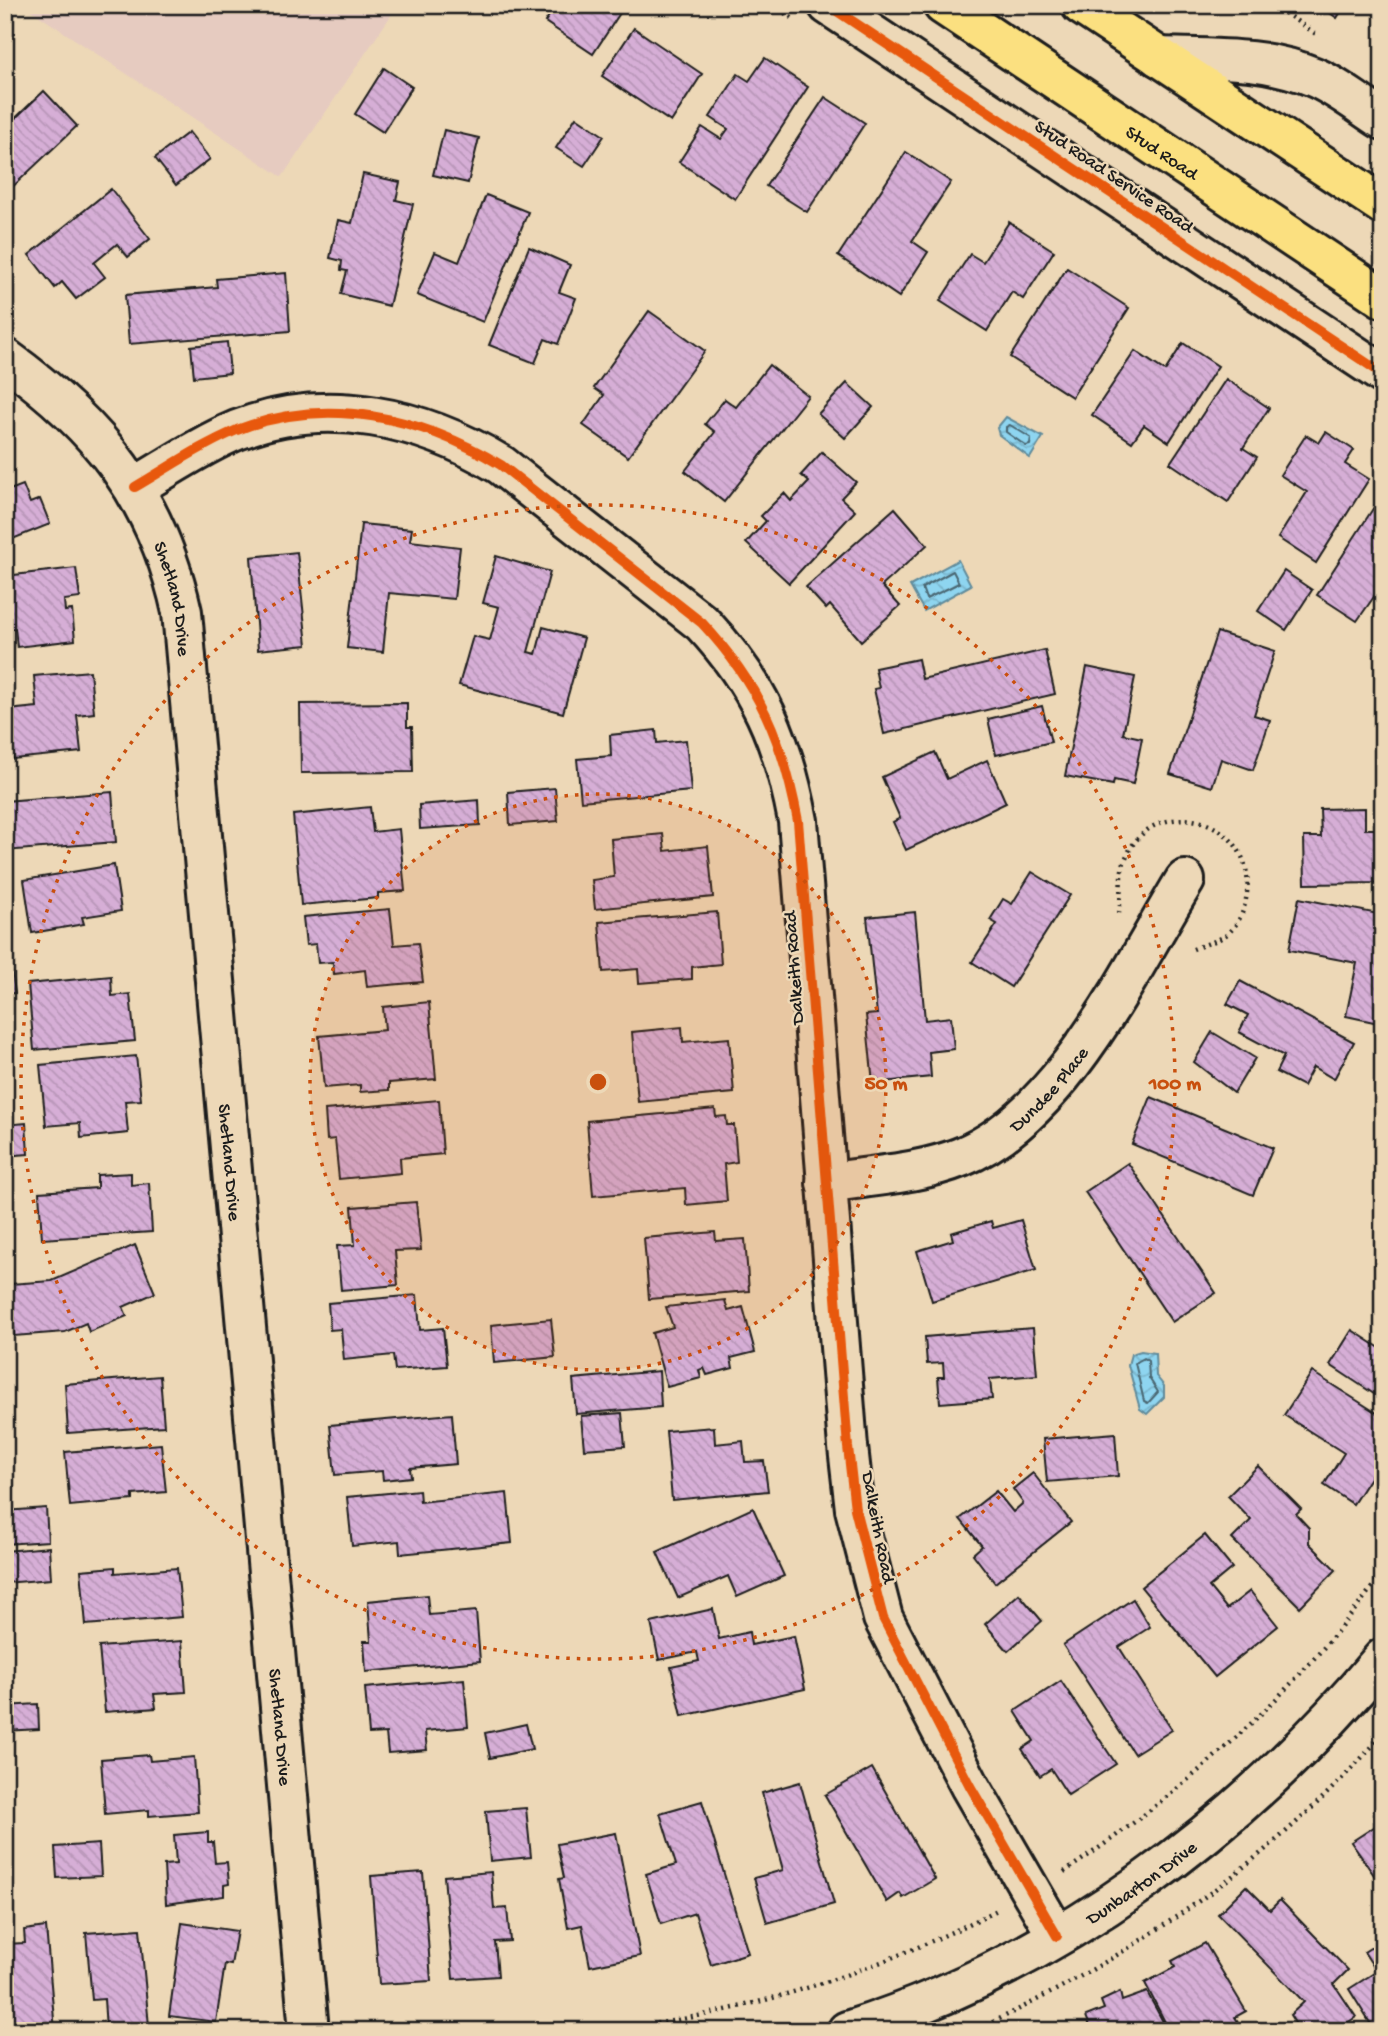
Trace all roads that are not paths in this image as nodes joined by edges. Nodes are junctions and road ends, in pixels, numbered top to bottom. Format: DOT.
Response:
graph roads {
  1 [pos="828,5"];
  2 [pos="943,5"];
  3 [pos="1097,10"];
  4 [pos="1158,57"];
  5 [pos="1383,120"];
  6 [pos="1383,205"];
  7 [pos="1383,298"];
  8 [pos="5,358"];
  9 [pos="1383,374"];
  10 [pos="135,487"];
  11 [pos="1185,880"];
  12 [pos="826,1183"];
  13 [pos="1383,1658"];
  14 [pos="1057,1936"];
  15 [pos="309,2031"];
  16 [pos="847,2031"];
  1 -- 9 [label="street, Stud Road Service Road"];
  2 -- 7 [label="main road, Stud Road"];
  3 -- 4 [label="main road"];
  4 -- 5 [label="street"];
  4 -- 6 [label="main road"];
  8 -- 10 [label="street, Shetland Drive"];
  10 -- 12 [label="street, Dalkeith Road"];
  10 -- 15 [label="street, Shetland Drive"];
  11 -- 12 [label="street, Dundee Place"];
  12 -- 14 [label="street, Dalkeith Road"];
  13 -- 14 [label="street, Dunbarton Drive"];
  14 -- 16 [label="street, Dunbarton Drive"];
}
